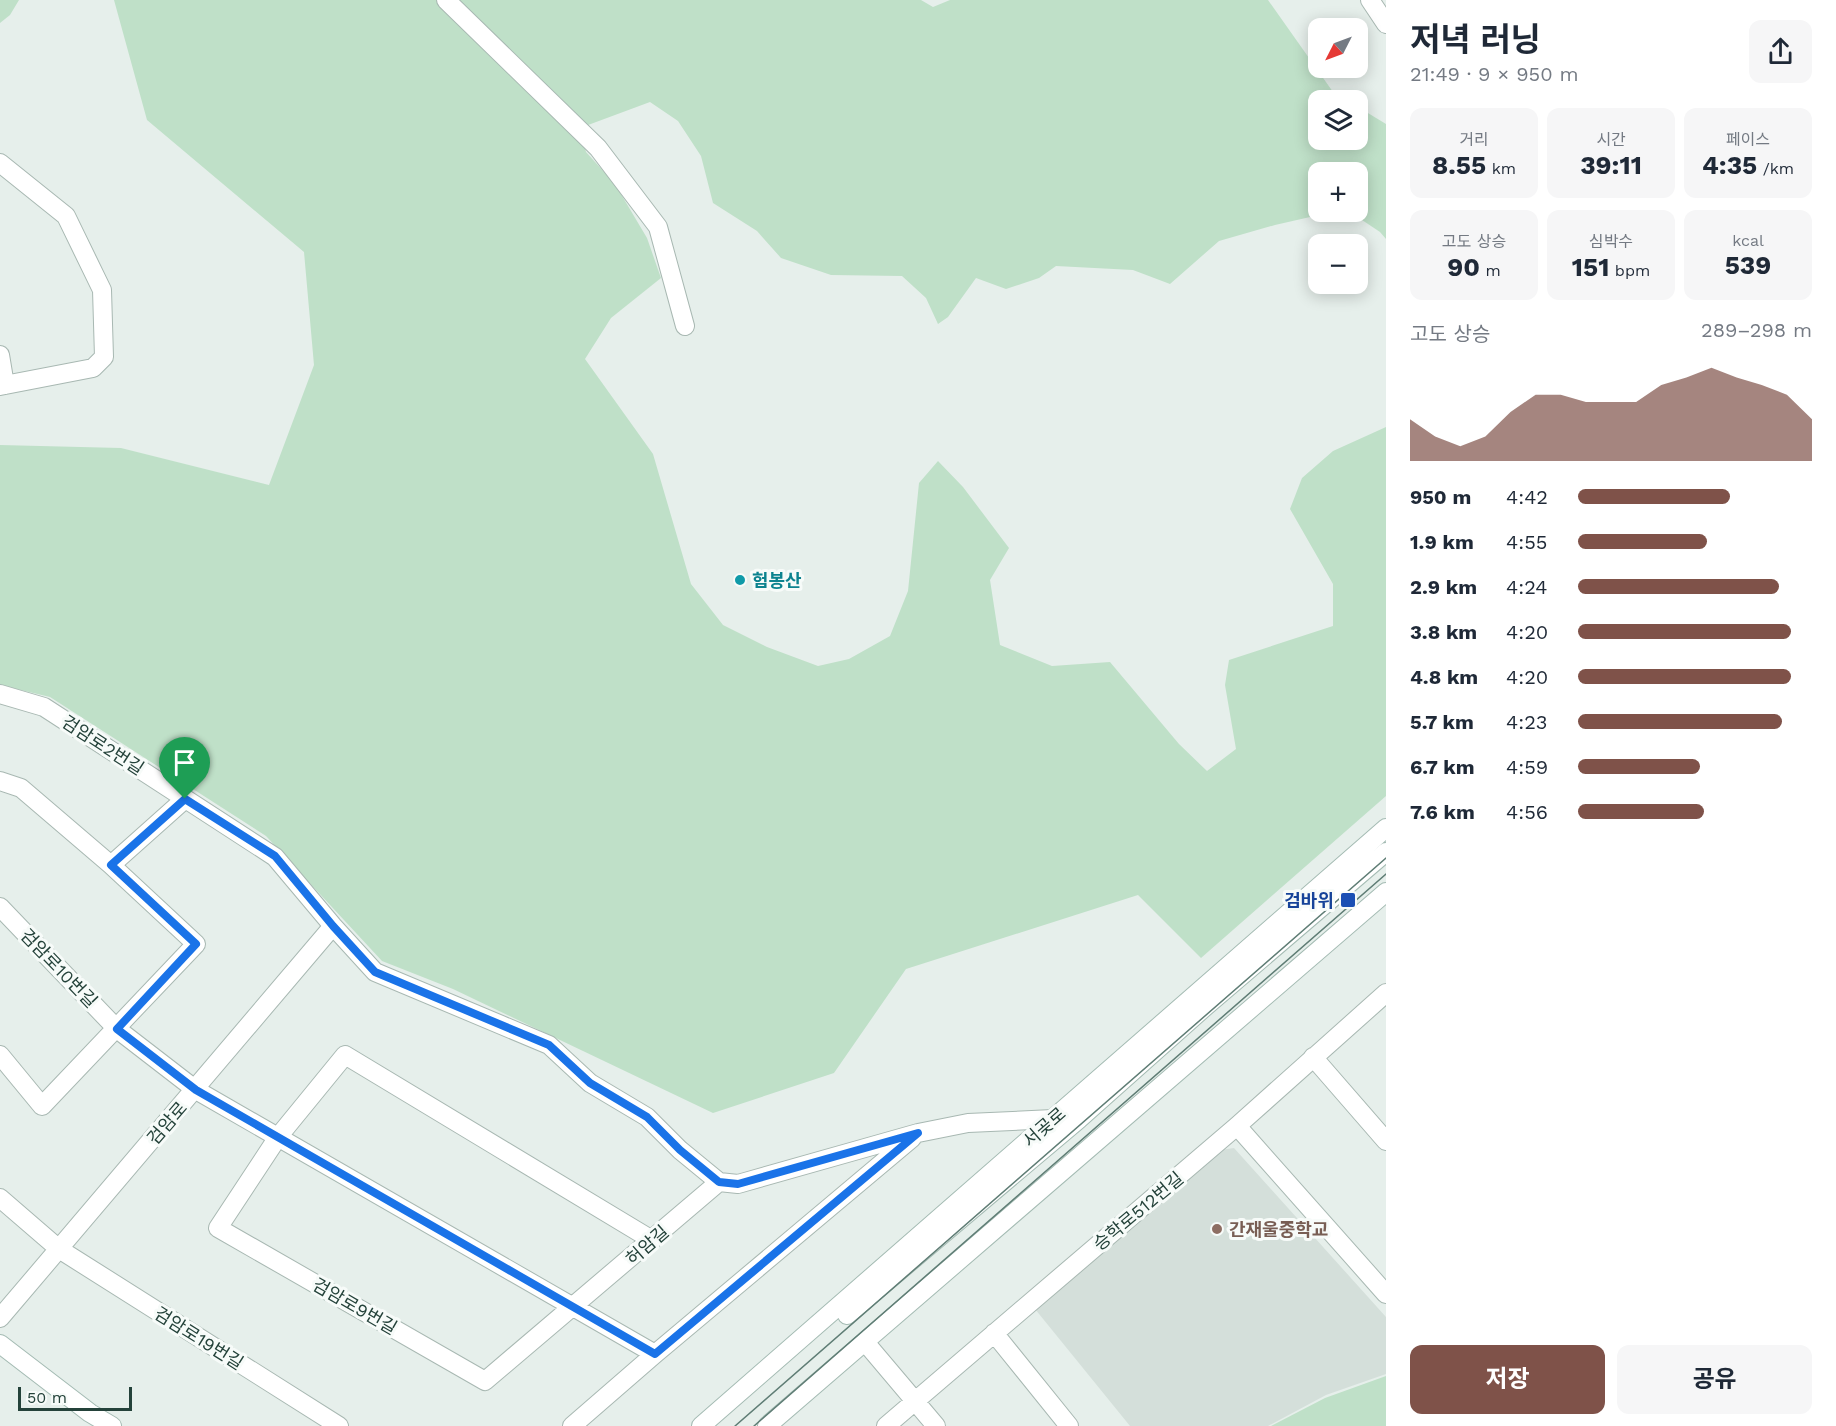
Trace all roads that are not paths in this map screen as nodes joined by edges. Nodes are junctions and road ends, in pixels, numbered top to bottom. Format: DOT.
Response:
graph roads {
  1 [pos="446,0"];
  2 [pos="1370,0"];
  3 [pos="1386,24"];
  4 [pos="0,163"];
  5 [pos="685,326"];
  6 [pos="0,355"];
  7 [pos="3,385"];
  8 [pos="0,694"];
  9 [pos="0,781"];
  10 [pos="185,799"];
  11 [pos="1386,828"];
  12 [pos="1386,852"];
  13 [pos="111,865"];
  14 [pos="1386,892"];
  15 [pos="0,907"];
  16 [pos="333,926"];
  17 [pos="1386,993"];
  18 [pos="117,1029"];
  19 [pos="0,1055"];
  20 [pos="1313,1056"];
  21 [pos="196,1090"];
  22 [pos="1053,1119"];
  23 [pos="1237,1126"];
  24 [pos="918,1133"];
  25 [pos="278,1137"];
  26 [pos="1386,1140"];
  27 [pos="719,1182"];
  28 [pos="0,1198"];
  29 [pos="652,1240"];
  30 [pos="59,1249"];
  31 [pos="1386,1294"];
  32 [pos="574,1307"];
  33 [pos="0,1318"];
  34 [pos="994,1334"];
  35 [pos="865,1342"];
  36 [pos="0,1344"];
  37 [pos="655,1354"];
  38 [pos="915,1401"];
  39 [pos="112,1426"];
  40 [pos="339,1426"];
  41 [pos="572,1426"];
  42 [pos="701,1426"];
  43 [pos="719,1426"];
  44 [pos="767,1426"];
  45 [pos="886,1426"];
  46 [pos="936,1426"];
  47 [pos="1069,1426"];
  1 -- 5 [label="street"];
  2 -- 3 [label="street"];
  4 -- 7 [label="street"];
  6 -- 7 [label="street"];
  8 -- 10 [label="street, 검암로2번길"];
  9 -- 13 [label="street"];
  10 -- 13 [label="street"];
  10 -- 16 [label="street, 검암로2번길"];
  11 -- 22 [label="street, 서곶로"];
  12 -- 43 [label="street, 서곶로"];
  13 -- 18 [label="street"];
  14 -- 35 [label="street"];
  15 -- 18 [label="street, 검암로10번길"];
  16 -- 21 [label="street, 검암로"];
  16 -- 27 [label="street"];
  17 -- 20 [label="street, 승학로512번길"];
  18 -- 19 [label="street"];
  18 -- 21 [label="street, 검암로10번길"];
  20 -- 23 [label="street, 승학로512번길"];
  20 -- 26 [label="street"];
  21 -- 25 [label="street"];
  21 -- 30 [label="street, 검암로"];
  22 -- 24 [label="street"];
  22 -- 42 [label="street, 서곶로"];
  23 -- 31 [label="street"];
  23 -- 34 [label="street, 승학로512번길"];
  24 -- 27 [label="street"];
  24 -- 37 [label="street"];
  25 -- 29 [label="street, 검암로9번길"];
  25 -- 32 [label="street"];
  25 -- 32 [label="street, 검암로9번길"];
  27 -- 29 [label="street, 허암길"];
  28 -- 30 [label="street, 검암로19번길"];
  29 -- 32 [label="street, 허암길"];
  30 -- 33 [label="street, 검암로"];
  30 -- 40 [label="street, 검암로19번길"];
  32 -- 37 [label="street"];
  34 -- 38 [label="street, 승학로512번길"];
  34 -- 47 [label="street"];
  35 -- 38 [label="street"];
  35 -- 44 [label="street"];
  36 -- 39 [label="street"];
  37 -- 41 [label="street"];
  38 -- 45 [label="street, 승학로512번길"];
  38 -- 46 [label="street"];
}
